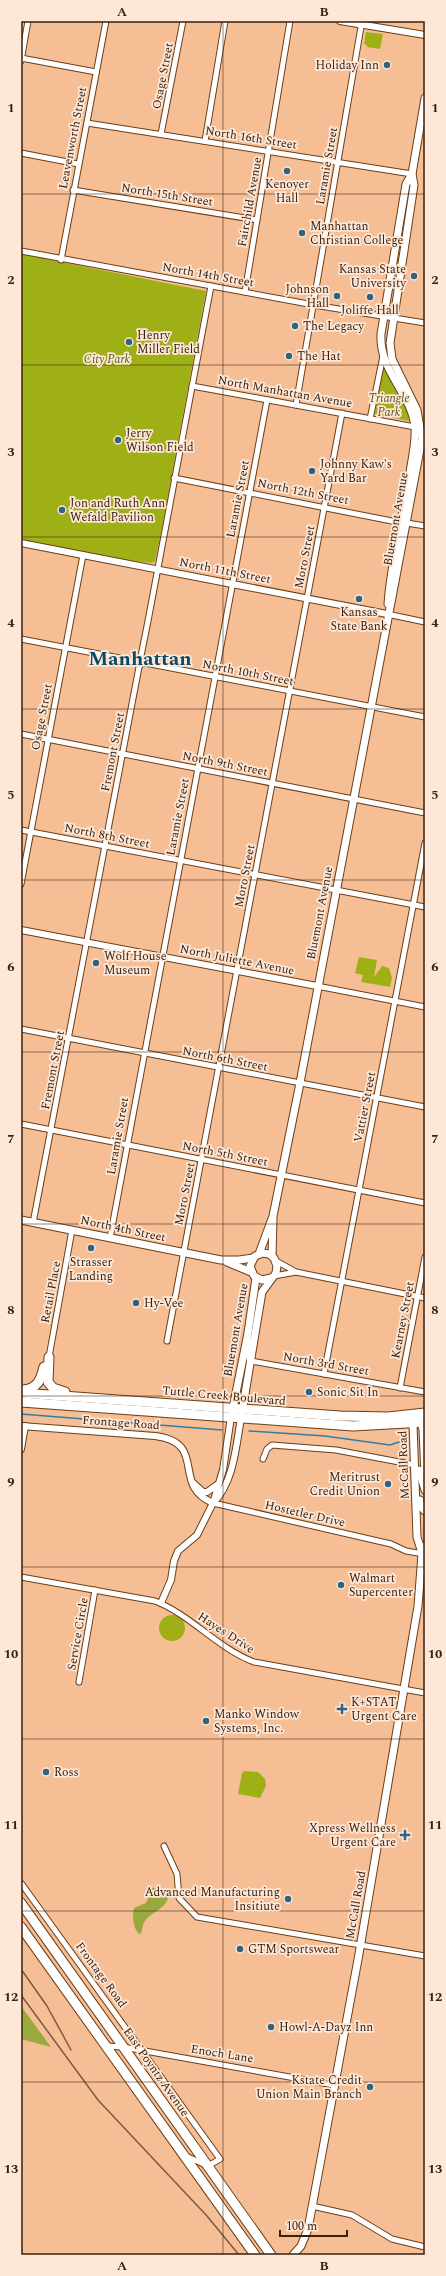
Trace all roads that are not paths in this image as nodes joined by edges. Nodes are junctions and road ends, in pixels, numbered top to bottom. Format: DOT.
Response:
graph roads {
  1 [pos="28,21"];
  2 [pos="106,21"];
  3 [pos="183,21"];
  4 [pos="225,21"];
  5 [pos="290,21"];
  6 [pos="340,21"];
  7 [pos="362,23"];
  8 [pos="425,35"];
  9 [pos="21,59"];
  10 [pos="96,72"];
  11 [pos="425,98"];
  12 [pos="423,118"];
  13 [pos="86,123"];
  14 [pos="161,134"];
  15 [pos="205,141"];
  16 [pos="269,151"];
  17 [pos="21,152"];
  18 [pos="338,162"];
  19 [pos="78,164"];
  20 [pos="412,174"];
  21 [pos="73,190"];
  22 [pos="257,220"];
  23 [pos="21,251"];
  24 [pos="61,260"];
  25 [pos="211,286"];
  26 [pos="245,292"];
  27 [pos="314,305"];
  28 [pos="384,316"];
  29 [pos="392,318"];
  30 [pos="425,323"];
  31 [pos="383,356"];
  32 [pos="192,386"];
  33 [pos="267,400"];
  34 [pos="296,405"];
  35 [pos="342,414"];
  36 [pos="370,419"];
  37 [pos="421,428"];
  38 [pos="174,478"];
  39 [pos="250,492"];
  40 [pos="325,507"];
  41 [pos="404,522"];
  42 [pos="425,526"];
  43 [pos="21,543"];
  44 [pos="83,555"];
  45 [pos="157,569"];
  46 [pos="232,584"];
  47 [pos="308,599"];
  48 [pos="387,614"];
  49 [pos="425,622"];
  50 [pos="21,638"];
  51 [pos="66,647"];
  52 [pos="143,662"];
  53 [pos="215,677"];
  54 [pos="290,691"];
  55 [pos="370,707"];
  56 [pos="425,717"];
  57 [pos="21,734"];
  58 [pos="48,739"];
  59 [pos="123,754"];
  60 [pos="197,769"];
  61 [pos="272,783"];
  62 [pos="353,799"];
  63 [pos="425,812"];
  64 [pos="21,830"];
  65 [pos="31,832"];
  66 [pos="425,844"];
  67 [pos="105,846"];
  68 [pos="180,860"];
  69 [pos="255,875"];
  70 [pos="21,884"];
  71 [pos="336,890"];
  72 [pos="414,905"];
  73 [pos="425,907"];
  74 [pos="21,930"];
  75 [pos="87,942"];
  76 [pos="162,956"];
  77 [pos="237,971"];
  78 [pos="317,986"];
  79 [pos="395,1001"];
  80 [pos="425,1007"];
  81 [pos="21,1029"];
  82 [pos="69,1038"];
  83 [pos="144,1053"];
  84 [pos="219,1068"];
  85 [pos="300,1083"];
  86 [pos="377,1098"];
  87 [pos="425,1107"];
  88 [pos="21,1124"];
  89 [pos="52,1130"];
  90 [pos="126,1145"];
  91 [pos="202,1160"];
  92 [pos="281,1175"];
  93 [pos="359,1190"];
  94 [pos="425,1203"];
  95 [pos="273,1216"];
  96 [pos="21,1220"];
  97 [pos="33,1223"];
  98 [pos="72,1230"];
  99 [pos="110,1238"];
  100 [pos="184,1253"];
  101 [pos="256,1256"];
  102 [pos="425,1257"];
  103 [pos="274,1258"];
  104 [pos="221,1260"];
  105 [pos="296,1272"];
  106 [pos="254,1275"];
  107 [pos="272,1277"];
  108 [pos="342,1282"];
  109 [pos="417,1297"];
  110 [pos="425,1298"];
  111 [pos="248,1333"];
  112 [pos="167,1341"];
  113 [pos="48,1357"];
  114 [pos="251,1361"];
  115 [pos="324,1374"];
  116 [pos="400,1388"];
  117 [pos="21,1390"];
  118 [pos="425,1392"];
  119 [pos="21,1393"];
  120 [pos="117,1399"];
  121 [pos="21,1402"];
  122 [pos="237,1413"];
  123 [pos="422,1413"];
  124 [pos="420,1423"];
  125 [pos="23,1426"];
  126 [pos="21,1449"];
  127 [pos="263,1459"];
  128 [pos="415,1465"];
  129 [pos="425,1475"];
  130 [pos="221,1479"];
  131 [pos="190,1480"];
  132 [pos="416,1488"];
  133 [pos="425,1490"];
  134 [pos="213,1503"];
  135 [pos="425,1511"];
  136 [pos="425,1546"];
  137 [pos="424,1554"];
  138 [pos="21,1577"];
  139 [pos="95,1590"];
  140 [pos="161,1603"];
  141 [pos="422,1606"];
  142 [pos="80,1682"];
  143 [pos="404,1689"];
  144 [pos="425,1693"];
  145 [pos="164,1846"];
  146 [pos="21,1883"];
  147 [pos="21,1903"];
  148 [pos="21,1927"];
  149 [pos="360,1944"];
  150 [pos="425,1956"];
  151 [pos="106,2046"];
  152 [pos="123,2047"];
  153 [pos="144,2051"];
  154 [pos="334,2085"];
  155 [pos="184,2155"];
  156 [pos="208,2166"];
  157 [pos="312,2206"];
  158 [pos="425,2247"];
  159 [pos="255,2255"];
  160 [pos="271,2255"];
  161 [pos="293,2255"];
  1 -- 9 [label="street"];
  2 -- 10 [label="street, Leavenworth Street"];
  3 -- 14 [label="street, Osage Street"];
  4 -- 15 [label="street"];
  5 -- 16 [label="street, Fairchild Avenue"];
  6 -- 7 [label="street"];
  7 -- 8 [label="street"];
  7 -- 18 [label="street, Laramie Street"];
  9 -- 10 [label="street"];
  10 -- 13 [label="street, Leavenworth Street"];
  11 -- 12 [label="main road"];
  12 -- 20 [label="main road"];
  13 -- 14 [label="street, North 16th Street"];
  13 -- 19 [label="street, Leavenworth Street"];
  14 -- 15 [label="street, North 16th Street"];
  15 -- 16 [label="street, North 16th Street"];
  16 -- 18 [label="street, North 16th Street"];
  16 -- 22 [label="street, Fairchild Avenue"];
  17 -- 19 [label="street"];
  18 -- 20 [label="street, North 16th Street"];
  18 -- 27 [label="street, Laramie Street"];
  19 -- 21 [label="street, Leavenworth Street"];
  20 -- 28 [label="main road"];
  20 -- 29 [label="main road"];
  21 -- 22 [label="street, North 15th Street"];
  21 -- 24 [label="street, Leavenworth Street"];
  22 -- 26 [label="street, Fairchild Avenue"];
  23 -- 24 [label="street, North 14th Street"];
  24 -- 25 [label="street, North 14th Street"];
  25 -- 26 [label="street, North 14th Street"];
  25 -- 32 [label="street, Fremont Street"];
  26 -- 27 [label="street, North 14th Street"];
  27 -- 28 [label="street, North 14th Street"];
  27 -- 34 [label="street, Laramie Street"];
  28 -- 29 [label="street, North 14th Street"];
  28 -- 31 [label="main road"];
  29 -- 30 [label="street, North 14th Street"];
  29 -- 37 [label="main road"];
  31 -- 36 [label="street"];
  31 -- 37 [label="main road"];
  32 -- 33 [label="street, North Manhattan Avenue"];
  32 -- 38 [label="street, Fremont Street"];
  33 -- 34 [label="street, North Manhattan Avenue"];
  33 -- 39 [label="street, Laramie Street"];
  34 -- 35 [label="street, North Manhattan Avenue"];
  35 -- 36 [label="street, North Manhattan Avenue"];
  35 -- 40 [label="street, Moro Street"];
  36 -- 37 [label="street, North Manhattan Avenue"];
  37 -- 41 [label="main road, Bluemont Avenue"];
  38 -- 39 [label="street, North 12th Street"];
  38 -- 45 [label="street, Fremont Street"];
  39 -- 40 [label="street, North 12th Street"];
  39 -- 46 [label="street, Laramie Street"];
  40 -- 41 [label="street, North 12th Street"];
  40 -- 47 [label="street, Moro Street"];
  41 -- 42 [label="street, North 12th Street"];
  41 -- 48 [label="main road, Bluemont Avenue"];
  41 -- 48 [label="main road, Bluemont Avenue"];
  43 -- 44 [label="street, North 11th Street"];
  44 -- 45 [label="street, North 11th Street"];
  44 -- 51 [label="street, Osage Street"];
  45 -- 46 [label="street, North 11th Street"];
  45 -- 52 [label="street, Fremont Street"];
  46 -- 47 [label="street, North 11th Street"];
  46 -- 53 [label="street, Laramie Street"];
  47 -- 48 [label="street, North 11th Street"];
  47 -- 54 [label="street, Moro Street"];
  48 -- 49 [label="street, North 11th Street"];
  48 -- 55 [label="main road, Bluemont Avenue"];
  50 -- 51 [label="street, North 10th Street"];
  51 -- 52 [label="street, North 10th Street"];
  51 -- 58 [label="street, Osage Street"];
  52 -- 53 [label="street, North 10th Street"];
  52 -- 59 [label="street, Fremont Street"];
  53 -- 54 [label="street, North 10th Street"];
  53 -- 60 [label="street, Laramie Street"];
  54 -- 55 [label="street, North 10th Street"];
  54 -- 61 [label="street, Moro Street"];
  55 -- 56 [label="street, North 10th Street"];
  55 -- 62 [label="main road, Bluemont Avenue"];
  57 -- 58 [label="street, North 9th Street"];
  58 -- 59 [label="street, North 9th Street"];
  58 -- 65 [label="street, Osage Street"];
  59 -- 60 [label="street, North 9th Street"];
  59 -- 67 [label="street, Fremont Street"];
  60 -- 61 [label="street, North 9th Street"];
  60 -- 68 [label="street, Laramie Street"];
  61 -- 62 [label="street, North 9th Street"];
  61 -- 69 [label="street, Moro Street"];
  62 -- 63 [label="street, North 9th Street"];
  62 -- 71 [label="main road, Bluemont Avenue"];
  64 -- 65 [label="street, North 8th Street"];
  65 -- 67 [label="street, North 8th Street"];
  65 -- 70 [label="street, Osage Street"];
  66 -- 72 [label="street, Vattier Street"];
  67 -- 68 [label="street, North 8th Street"];
  67 -- 75 [label="street, Fremont Street"];
  68 -- 69 [label="street, North 8th Street"];
  68 -- 76 [label="street, Laramie Street"];
  69 -- 71 [label="street, North 8th Street"];
  69 -- 77 [label="street, Moro Street"];
  71 -- 72 [label="street, North 8th Street"];
  71 -- 78 [label="main road, Bluemont Avenue"];
  72 -- 73 [label="street, North 8th Street"];
  72 -- 79 [label="street, Vattier Street"];
  74 -- 75 [label="street, North Juliette Avenue"];
  75 -- 76 [label="street, North Juliette Avenue"];
  75 -- 82 [label="street, Fremont Street"];
  76 -- 77 [label="street, North Juliette Avenue"];
  76 -- 83 [label="street, Laramie Street"];
  77 -- 78 [label="street, North Juliette Avenue"];
  77 -- 84 [label="street, Moro Street"];
  78 -- 79 [label="street, North Juliette Avenue"];
  78 -- 85 [label="main road, Bluemont Avenue"];
  79 -- 80 [label="street, North Juliette Avenue"];
  79 -- 86 [label="street, Vattier Street"];
  81 -- 82 [label="street, North 6th Street"];
  82 -- 83 [label="street, North 6th Street"];
  82 -- 89 [label="street, Fremont Street"];
  83 -- 84 [label="street, North 6th Street"];
  83 -- 90 [label="street, Laramie Street"];
  84 -- 85 [label="street, North 6th Street"];
  84 -- 91 [label="street, Moro Street"];
  85 -- 86 [label="street, North 6th Street"];
  85 -- 92 [label="main road, Bluemont Avenue"];
  86 -- 87 [label="street, North 6th Street"];
  86 -- 93 [label="street, Vattier Street"];
  88 -- 89 [label="street, North 5th Street"];
  89 -- 90 [label="street, North 5th Street"];
  89 -- 97 [label="street, Fremont Street"];
  90 -- 91 [label="street, North 5th Street"];
  90 -- 99 [label="street, Laramie Street"];
  91 -- 92 [label="street, North 5th Street"];
  91 -- 100 [label="street, Moro Street"];
  92 -- 93 [label="street, North 5th Street"];
  92 -- 95 [label="main road, Bluemont Avenue"];
  93 -- 94 [label="street, North 5th Street"];
  93 -- 108 [label="street, Vattier Street"];
  95 -- 101 [label="main road, Bluemont Avenue"];
  95 -- 103 [label="main road, Bluemont Avenue"];
  96 -- 97 [label="main road, North 4th Street"];
  97 -- 98 [label="main road, North 4th Street"];
  98 -- 99 [label="main road, North 4th Street"];
  98 -- 113 [label="street, Retail Place"];
  99 -- 100 [label="main road, North 4th Street"];
  100 -- 104 [label="main road, North 4th Street"];
  100 -- 112 [label="street, Moro Street"];
  101 -- 103 [label="main road"];
  101 -- 104 [label="main road, North 4th Street"];
  101 -- 106 [label="main road"];
  102 -- 109 [label="street, Kearney Street"];
  103 -- 105 [label="street"];
  103 -- 107 [label="main road"];
  104 -- 106 [label="main road, North 4th Street"];
  105 -- 107 [label="street"];
  105 -- 108 [label="street"];
  106 -- 107 [label="main road"];
  106 -- 111 [label="main road, Bluemont Avenue"];
  107 -- 114 [label="main road, Bluemont Avenue"];
  108 -- 109 [label="street"];
  108 -- 115 [label="street, Vattier Street"];
  109 -- 110 [label="street"];
  109 -- 116 [label="street, Kearney Street"];
  111 -- 114 [label="street"];
  111 -- 122 [label="main road, Bluemont Avenue"];
  113 -- 117 [label="highway"];
  113 -- 120 [label="highway"];
  114 -- 115 [label="street, North 3rd Street"];
  114 -- 122 [label="main road, Bluemont Avenue"];
  115 -- 116 [label="street, North 3rd Street"];
  116 -- 118 [label="street, North 3rd Street"];
  119 -- 120 [label="highway, Tuttle Creek Boulevard"];
  120 -- 122 [label="highway, Tuttle Creek Boulevard"];
  121 -- 122 [label="highway, Tuttle Creek Boulevard"];
  122 -- 123 [label="highway, Tuttle Creek Boulevard"];
  122 -- 124 [label="highway, Tuttle Creek Boulevard"];
  122 -- 130 [label="street, Bluemont Avenue"];
  122 -- 134 [label="street, Bluemont Avenue"];
  123 -- 124 [label="main road, McCall Road"];
  124 -- 128 [label="main road, McCall Road"];
  124 -- 129 [label="main road, McCall Road"];
  125 -- 126 [label="street"];
  125 -- 131 [label="street, Frontage Road"];
  127 -- 128 [label="street"];
  128 -- 132 [label="main road, McCall Road"];
  128 -- 133 [label="main road"];
  130 -- 131 [label="street"];
  130 -- 134 [label="street, Bluemont Avenue"];
  131 -- 134 [label="street, Hostetler Drive"];
  132 -- 135 [label="main road"];
  132 -- 137 [label="main road, McCall Road"];
  134 -- 137 [label="street, Hostetler Drive"];
  134 -- 140 [label="street, Bluemont Avenue"];
  136 -- 137 [label="main road, McCall Road"];
  137 -- 141 [label="main road, McCall Road"];
  138 -- 139 [label="street, Hayes Drive"];
  139 -- 140 [label="street, Hayes Drive"];
  139 -- 142 [label="street, Service Circle"];
  140 -- 143 [label="street, Hayes Drive"];
  141 -- 143 [label="main road, McCall Road"];
  143 -- 144 [label="street, Hayes Drive"];
  143 -- 149 [label="main road, McCall Road"];
  145 -- 149 [label="street"];
  146 -- 153 [label="street, Frontage Road"];
  147 -- 152 [label="highway, East Poyntz Avenue"];
  148 -- 151 [label="highway, East Poyntz Avenue"];
  149 -- 150 [label="street"];
  149 -- 154 [label="main road, McCall Road"];
  151 -- 152 [label="street, Enoch Lane"];
  151 -- 155 [label="highway, East Poyntz Avenue"];
  152 -- 153 [label="street, Enoch Lane"];
  152 -- 156 [label="highway, East Poyntz Avenue"];
  153 -- 154 [label="street, Enoch Lane"];
  153 -- 156 [label="street, Frontage Road"];
  154 -- 157 [label="main road, McCall Road"];
  155 -- 156 [label="street"];
  155 -- 159 [label="highway, East Poyntz Avenue"];
  156 -- 160 [label="highway, East Poyntz Avenue"];
  157 -- 158 [label="street"];
  157 -- 161 [label="main road, McCall Road"];
}
